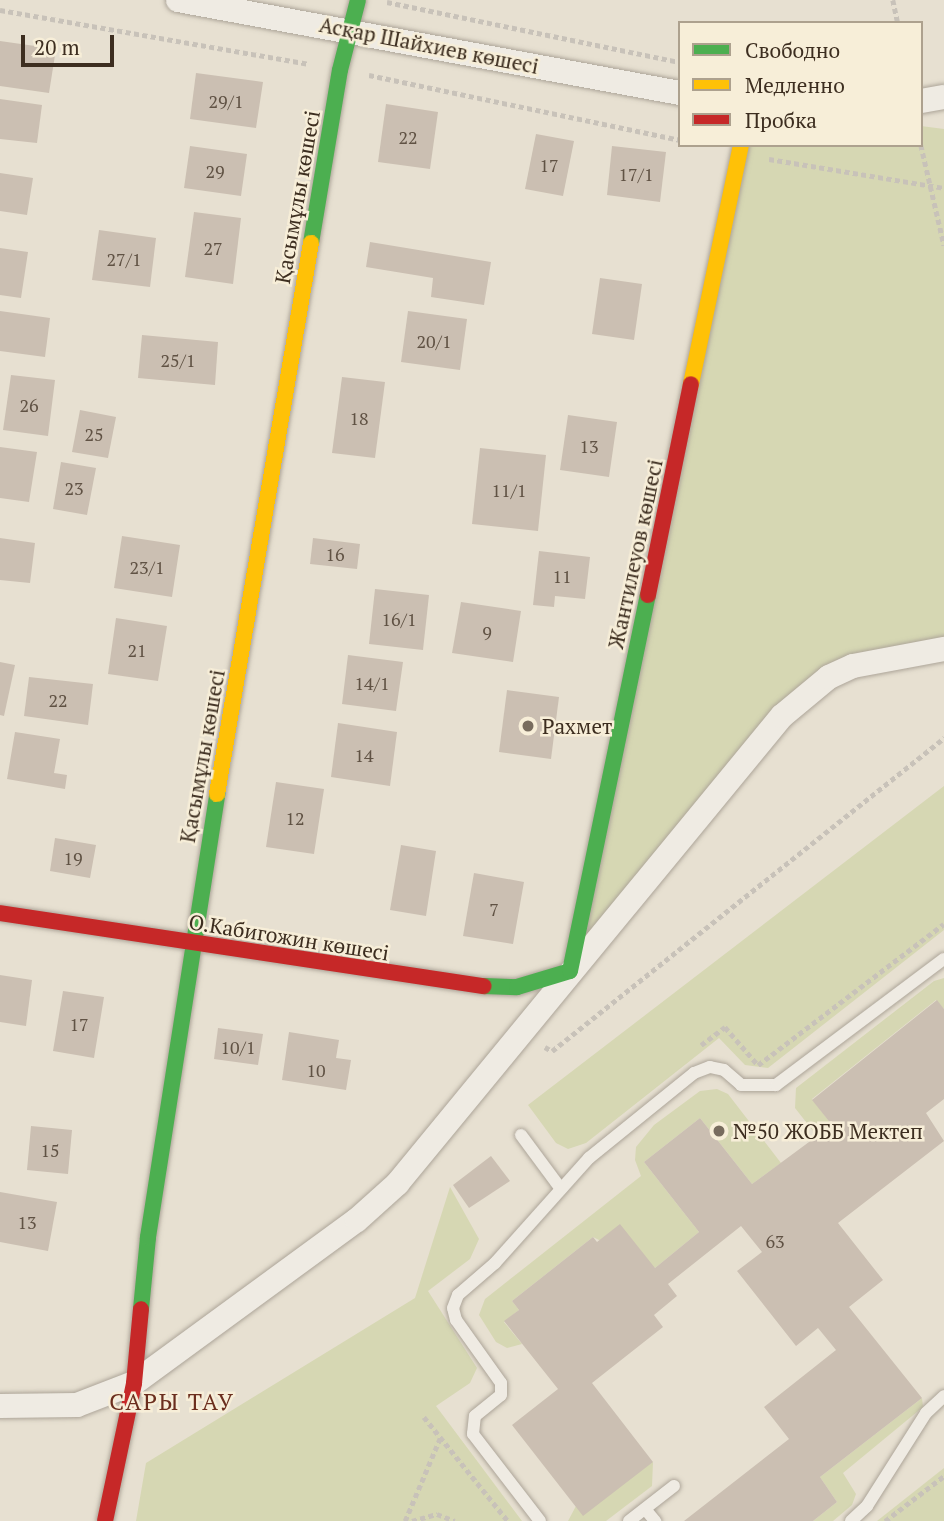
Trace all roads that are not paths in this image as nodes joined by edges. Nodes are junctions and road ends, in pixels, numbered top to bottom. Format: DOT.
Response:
graph roads {
  1 [pos="178,0"];
  2 [pos="358,0"];
  3 [pos="353,29"];
  4 [pos="678,93"];
  5 [pos="944,97"];
  6 [pos="923,101"];
  7 [pos="740,149"];
  8 [pos="944,649"];
  9 [pos="0,913"];
  10 [pos="192,943"];
  11 [pos="944,959"];
  12 [pos="570,971"];
  13 [pos="521,1135"];
  14 [pos="561,1189"];
  15 [pos="134,1383"];
  16 [pos="944,1396"];
  17 [pos="0,1406"];
  18 [pos="674,1486"];
  19 [pos="645,1509"];
  20 [pos="104,1521"];
  21 [pos="540,1521"];
  22 [pos="629,1521"];
  23 [pos="655,1521"];
  24 [pos="851,1521"];
  1 -- 3 [label="street, Асқар Шайхиев көшесі"];
  2 -- 3 [label="street, Қасымұлы көшесі"];
  3 -- 4 [label="street, Асқар Шайхиев көшесі"];
  3 -- 10 [label="street, Қасымұлы көшесі"];
  5 -- 6 [label="street"];
  7 -- 12 [label="street, Жантилеуов көшесі"];
  8 -- 12 [label="street"];
  9 -- 10 [label="street, О.Кабигожин көшесі"];
  10 -- 12 [label="street, О.Кабигожин көшесі"];
  10 -- 15 [label="street, Қасымұлы көшесі"];
  11 -- 14 [label="lane"];
  12 -- 15 [label="street"];
  13 -- 14 [label="lane"];
  14 -- 21 [label="lane"];
  15 -- 17 [label="street"];
  15 -- 20 [label="street, Қасымұлы көшесі"];
  16 -- 24 [label="lane"];
  18 -- 19 [label="lane"];
  19 -- 22 [label="lane"];
  19 -- 23 [label="lane"];
}
